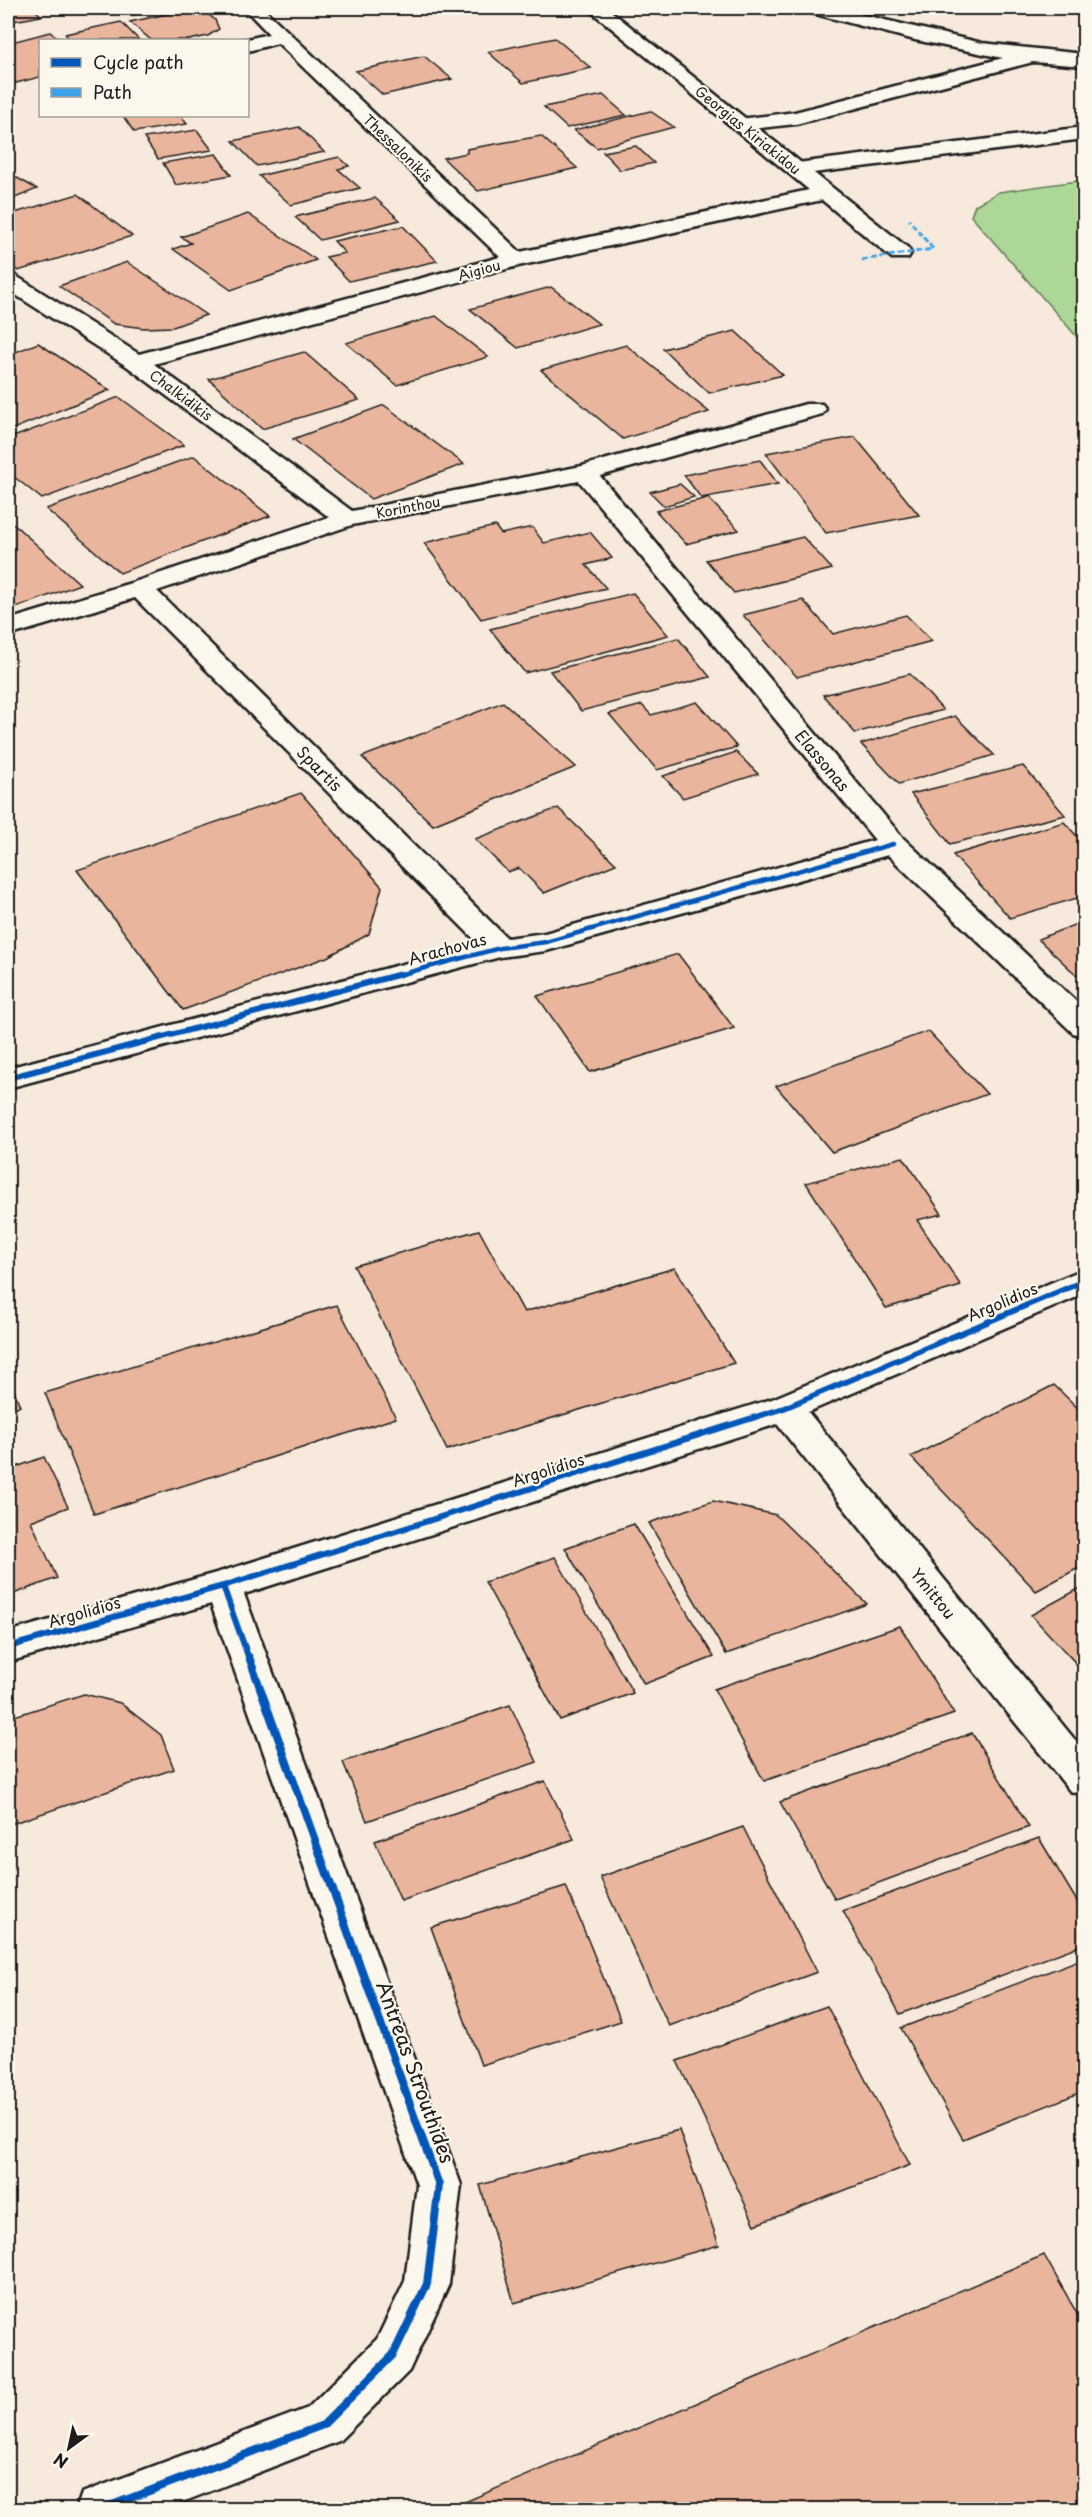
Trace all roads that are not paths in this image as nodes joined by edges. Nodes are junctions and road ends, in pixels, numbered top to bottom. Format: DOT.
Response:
graph roads {
  1 [pos="253,8"];
  2 [pos="596,8"];
  3 [pos="815,8"];
  4 [pos="280,37"];
  5 [pos="249,45"];
  6 [pos="1032,56"];
  7 [pos="1084,60"];
  8 [pos="740,124"];
  9 [pos="1084,133"];
  10 [pos="796,169"];
  11 [pos="826,193"];
  12 [pos="900,253"];
  13 [pos="515,260"];
  14 [pos="8,281"];
  15 [pos="136,362"];
  16 [pos="814,409"];
  17 [pos="585,473"];
  18 [pos="347,519"];
  19 [pos="140,588"];
  20 [pos="8,628"];
  21 [pos="893,844"];
  22 [pos="500,948"];
  23 [pos="1084,1026"];
  24 [pos="8,1078"];
  25 [pos="1084,1281"];
  26 [pos="784,1408"];
  27 [pos="223,1586"];
  28 [pos="8,1647"];
  29 [pos="1084,1779"];
  30 [pos="99,2510"];
  1 -- 4 [label="street, Thessalonikis"];
  2 -- 8 [label="street, Georgias Kiriakidou"];
  3 -- 6 [label="street"];
  4 -- 5 [label="street"];
  4 -- 13 [label="street, Thessalonikis"];
  6 -- 7 [label="street"];
  6 -- 8 [label="street"];
  8 -- 10 [label="street, Georgias Kiriakidou"];
  9 -- 10 [label="street"];
  10 -- 11 [label="street, Georgias Kiriakidou"];
  11 -- 12 [label="street, Georgias Kiriakidou"];
  11 -- 13 [label="street, Aigiou"];
  13 -- 15 [label="street, Aigiou"];
  14 -- 15 [label="street, Chalkidikis"];
  15 -- 18 [label="street, Chalkidikis"];
  16 -- 17 [label="street, Korinthou"];
  17 -- 18 [label="street, Korinthou"];
  17 -- 21 [label="street, Elassonas"];
  18 -- 19 [label="street, Korinthou"];
  19 -- 20 [label="street, Korinthou"];
  19 -- 22 [label="street, Spartis"];
  21 -- 22 [label="street, Arachovas"];
  21 -- 23 [label="street, Elassonas"];
  22 -- 24 [label="street, Arachovas"];
  25 -- 26 [label="street, Argolidios"];
  26 -- 27 [label="street, Argolidios"];
  26 -- 29 [label="street, Ymittou"];
  27 -- 28 [label="street, Argolidios"];
  27 -- 30 [label="street, Antreas Strouthides"];
}
